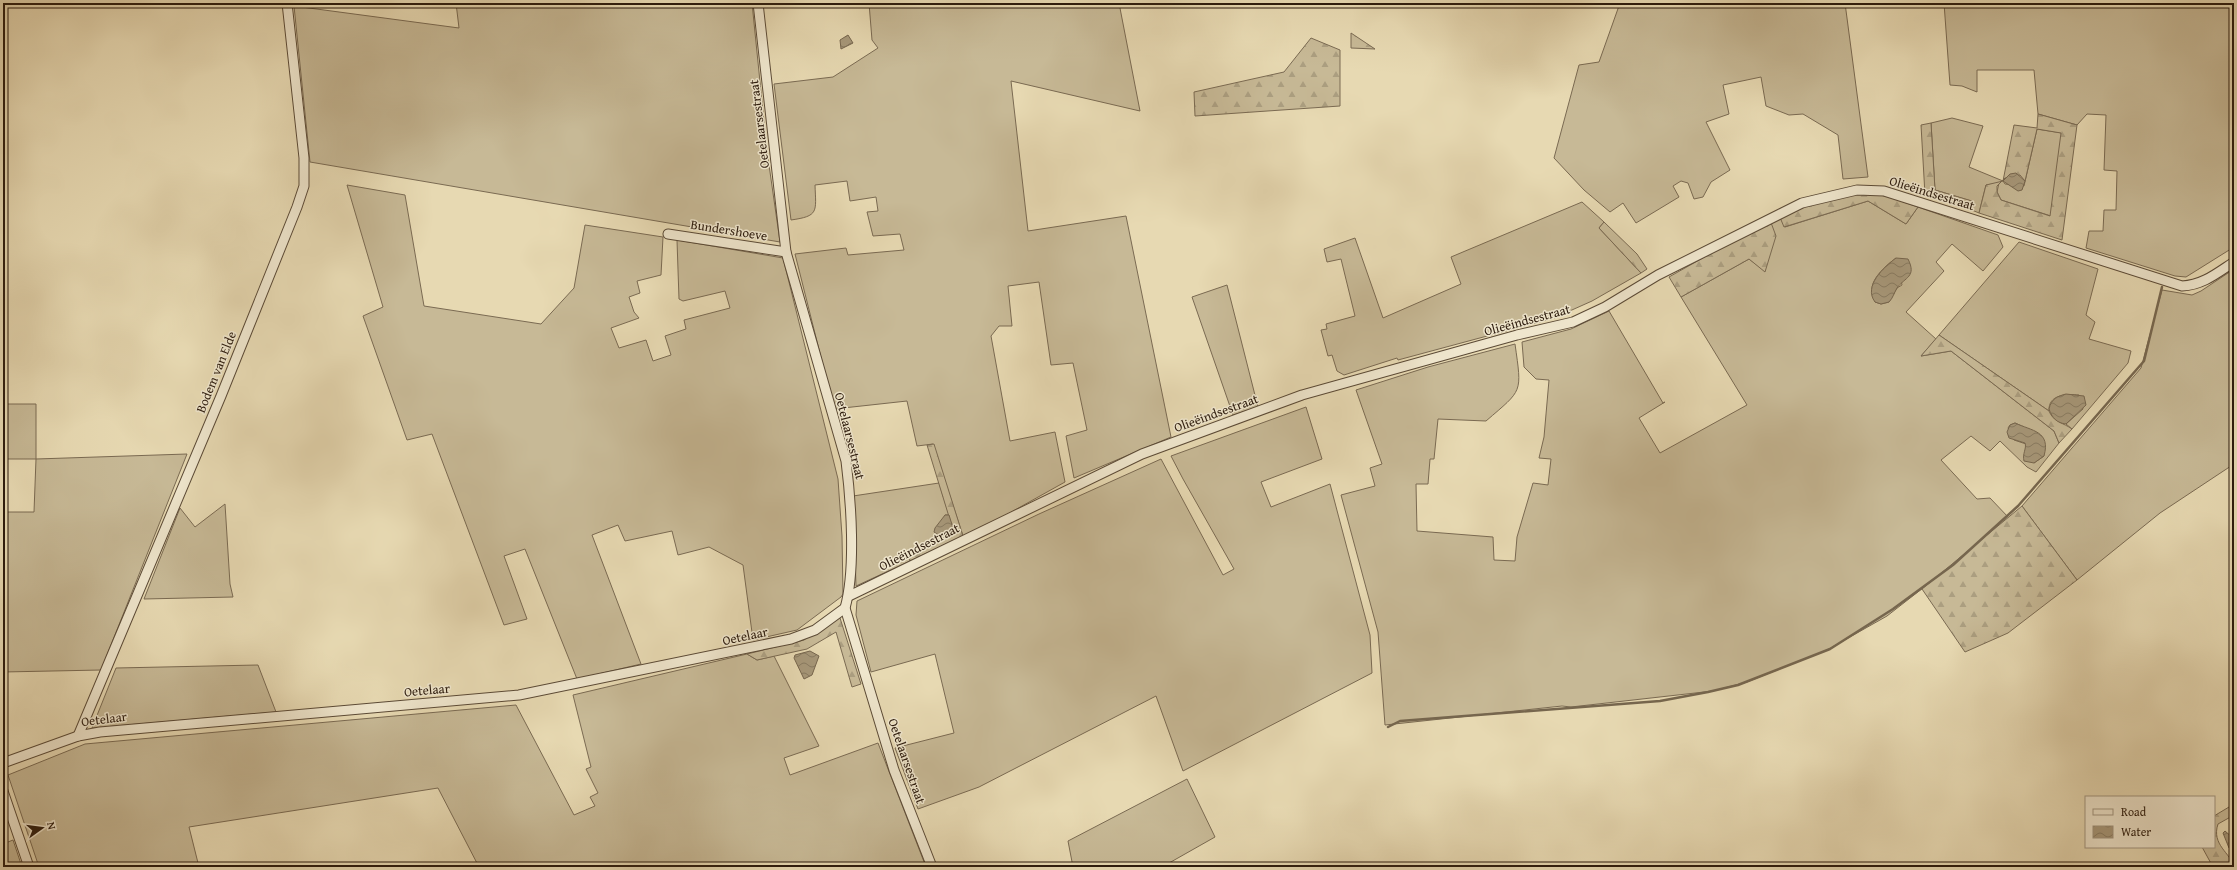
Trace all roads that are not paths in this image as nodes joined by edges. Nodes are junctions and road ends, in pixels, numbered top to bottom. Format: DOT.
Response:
graph roads {
  1 [pos="287,3"];
  2 [pos="758,3"];
  3 [pos="668,234"];
  4 [pos="786,252"];
  5 [pos="2234,262"];
  6 [pos="849,596"];
  7 [pos="845,608"];
  8 [pos="78,736"];
  9 [pos="3,763"];
  10 [pos="3,791"];
  11 [pos="29,867"];
  12 [pos="932,867"];
  1 -- 8 [label="street, Bodem van Elde"];
  2 -- 4 [label="street, Oetelaarsestraat"];
  3 -- 4 [label="street, Bundershoeve"];
  4 -- 6 [label="street, Oetelaarsestraat"];
  5 -- 6 [label="street, Olieëindsestraat"];
  6 -- 7 [label="street, Oetelaarsestraat"];
  7 -- 8 [label="street, Oetelaar"];
  7 -- 12 [label="street, Oetelaarsestraat"];
  8 -- 9 [label="street, Oetelaar"];
  10 -- 11 [label="street"];
}
